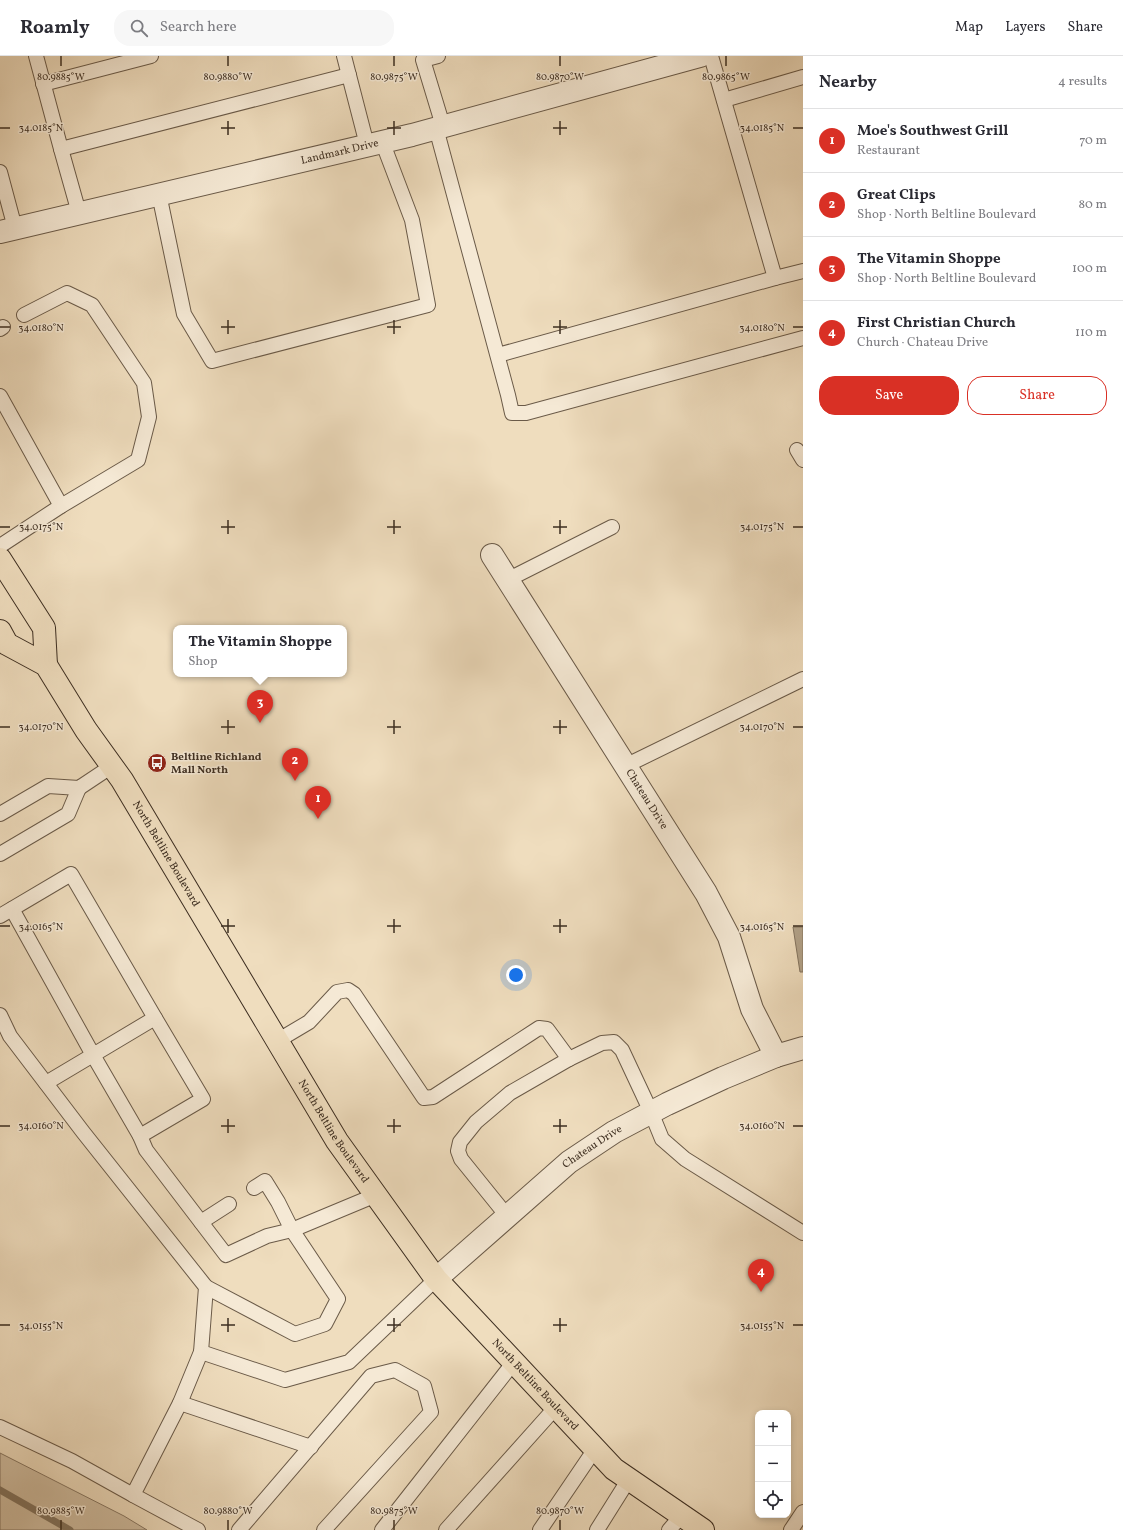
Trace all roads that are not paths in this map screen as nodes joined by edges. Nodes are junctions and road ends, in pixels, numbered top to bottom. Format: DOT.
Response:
graph roads {
  1 [pos="36,56"];
  2 [pos="151,56"];
  3 [pos="344,56"];
  4 [pos="438,56"];
  5 [pos="700,56"];
  6 [pos="711,56"];
  7 [pos="422,58"];
  8 [pos="349,76"];
  9 [pos="803,77"];
  10 [pos="43,84"];
  11 [pos="724,100"];
  12 [pos="440,127"];
  13 [pos="375,143"];
  14 [pos="61,149"];
  15 [pos="0,172"];
  16 [pos="159,194"];
  17 [pos="79,213"];
  18 [pos="8,230"];
  19 [pos="803,271"];
  20 [pos="775,278"];
  21 [pos="24,315"];
  22 [pos="803,338"];
  23 [pos="498,355"];
  24 [pos="0,396"];
  25 [pos="61,506"];
  26 [pos="612,527"];
  27 [pos="0,546"];
  28 [pos="492,555"];
  29 [pos="0,559"];
  30 [pos="507,580"];
  31 [pos="0,631"];
  32 [pos="46,666"];
  33 [pos="803,679"];
  34 [pos="112,766"];
  35 [pos="625,766"];
  36 [pos="79,788"];
  37 [pos="0,814"];
  38 [pos="0,854"];
  39 [pos="6,912"];
  40 [pos="0,1015"];
  41 [pos="155,1018"];
  42 [pos="277,1041"];
  43 [pos="803,1048"];
  44 [pos="93,1055"];
  45 [pos="776,1056"];
  46 [pos="569,1059"];
  47 [pos="46,1084"];
  48 [pos="651,1112"];
  49 [pos="140,1136"];
  50 [pos="254,1188"];
  51 [pos="376,1195"];
  52 [pos="229,1204"];
  53 [pos="507,1216"];
  54 [pos="201,1222"];
  55 [pos="292,1230"];
  56 [pos="803,1233"];
  57 [pos="436,1279"];
  58 [pos="206,1287"];
  59 [pos="201,1352"];
  60 [pos="514,1362"];
  61 [pos="180,1403"];
  62 [pos="556,1407"];
  63 [pos="0,1427"];
  64 [pos="311,1447"];
  65 [pos="595,1449"];
  66 [pos="629,1479"];
  67 [pos="132,1495"];
  68 [pos="803,1512"];
  69 [pos="676,1522"];
  70 [pos="198,1530"];
  71 [pos="239,1530"];
  72 [pos="324,1530"];
  73 [pos="382,1530"];
  74 [pos="446,1530"];
  75 [pos="540,1530"];
  76 [pos="597,1530"];
  77 [pos="703,1530"];
  78 [pos="791,1530"];
  1 -- 10 [label="lane"];
  2 -- 10 [label="lane"];
  3 -- 8 [label="lane"];
  4 -- 7 [label="lane"];
  5 -- 12 [label="street, Landmark Drive"];
  6 -- 11 [label="lane"];
  7 -- 12 [label="lane"];
  8 -- 13 [label="lane"];
  8 -- 14 [label="lane"];
  9 -- 11 [label="lane"];
  10 -- 14 [label="lane"];
  11 -- 20 [label="lane"];
  12 -- 13 [label="street, Landmark Drive"];
  12 -- 23 [label="lane"];
  13 -- 16 [label="street, Landmark Drive"];
  13 -- 16 [label="lane"];
  14 -- 17 [label="lane"];
  15 -- 18 [label="lane"];
  16 -- 17 [label="street, Landmark Drive"];
  17 -- 18 [label="street, Landmark Drive"];
  19 -- 20 [label="lane"];
  20 -- 23 [label="lane"];
  21 -- 25 [label="lane"];
  22 -- 23 [label="lane"];
  24 -- 25 [label="lane"];
  25 -- 27 [label="lane"];
  26 -- 30 [label="lane"];
  28 -- 30 [label="street, Chateau Drive"];
  29 -- 32 [label="main road, North Beltline Boulevard"];
  30 -- 35 [label="street, Chateau Drive"];
  31 -- 32 [label="main road, North Beltline Boulevard"];
  32 -- 34 [label="main road, North Beltline Boulevard"];
  33 -- 35 [label="lane"];
  34 -- 36 [label="lane"];
  34 -- 42 [label="main road, North Beltline Boulevard"];
  35 -- 45 [label="street, Chateau Drive"];
  36 -- 37 [label="lane"];
  36 -- 38 [label="lane"];
  39 -- 41 [label="lane"];
  39 -- 44 [label="lane"];
  40 -- 47 [label="lane"];
  41 -- 44 [label="lane"];
  41 -- 49 [label="lane"];
  42 -- 46 [label="lane"];
  42 -- 51 [label="main road, North Beltline Boulevard"];
  43 -- 45 [label="street, Chateau Drive"];
  44 -- 47 [label="lane"];
  44 -- 49 [label="lane"];
  45 -- 48 [label="street, Chateau Drive"];
  46 -- 48 [label="lane"];
  46 -- 53 [label="lane"];
  47 -- 58 [label="lane"];
  48 -- 53 [label="street, Chateau Drive"];
  48 -- 56 [label="lane"];
  49 -- 54 [label="lane"];
  50 -- 55 [label="lane"];
  51 -- 55 [label="lane"];
  51 -- 57 [label="main road, North Beltline Boulevard"];
  52 -- 54 [label="lane"];
  53 -- 57 [label="street, Chateau Drive"];
  54 -- 55 [label="lane"];
  55 -- 58 [label="lane"];
  57 -- 59 [label="lane"];
  57 -- 60 [label="main road, North Beltline Boulevard"];
  58 -- 59 [label="lane"];
  59 -- 61 [label="lane"];
  60 -- 62 [label="main road, North Beltline Boulevard"];
  60 -- 73 [label="lane"];
  61 -- 64 [label="lane"];
  61 -- 67 [label="lane"];
  62 -- 65 [label="main road, North Beltline Boulevard"];
  62 -- 74 [label="lane"];
  63 -- 67 [label="lane"];
  64 -- 71 [label="lane"];
  64 -- 72 [label="lane"];
  65 -- 66 [label="main road, North Beltline Boulevard"];
  65 -- 75 [label="lane"];
  66 -- 69 [label="main road, North Beltline Boulevard"];
  66 -- 76 [label="lane"];
  67 -- 70 [label="lane"];
  68 -- 78 [label="lane"];
  69 -- 77 [label="main road, North Beltline Boulevard"];
}
